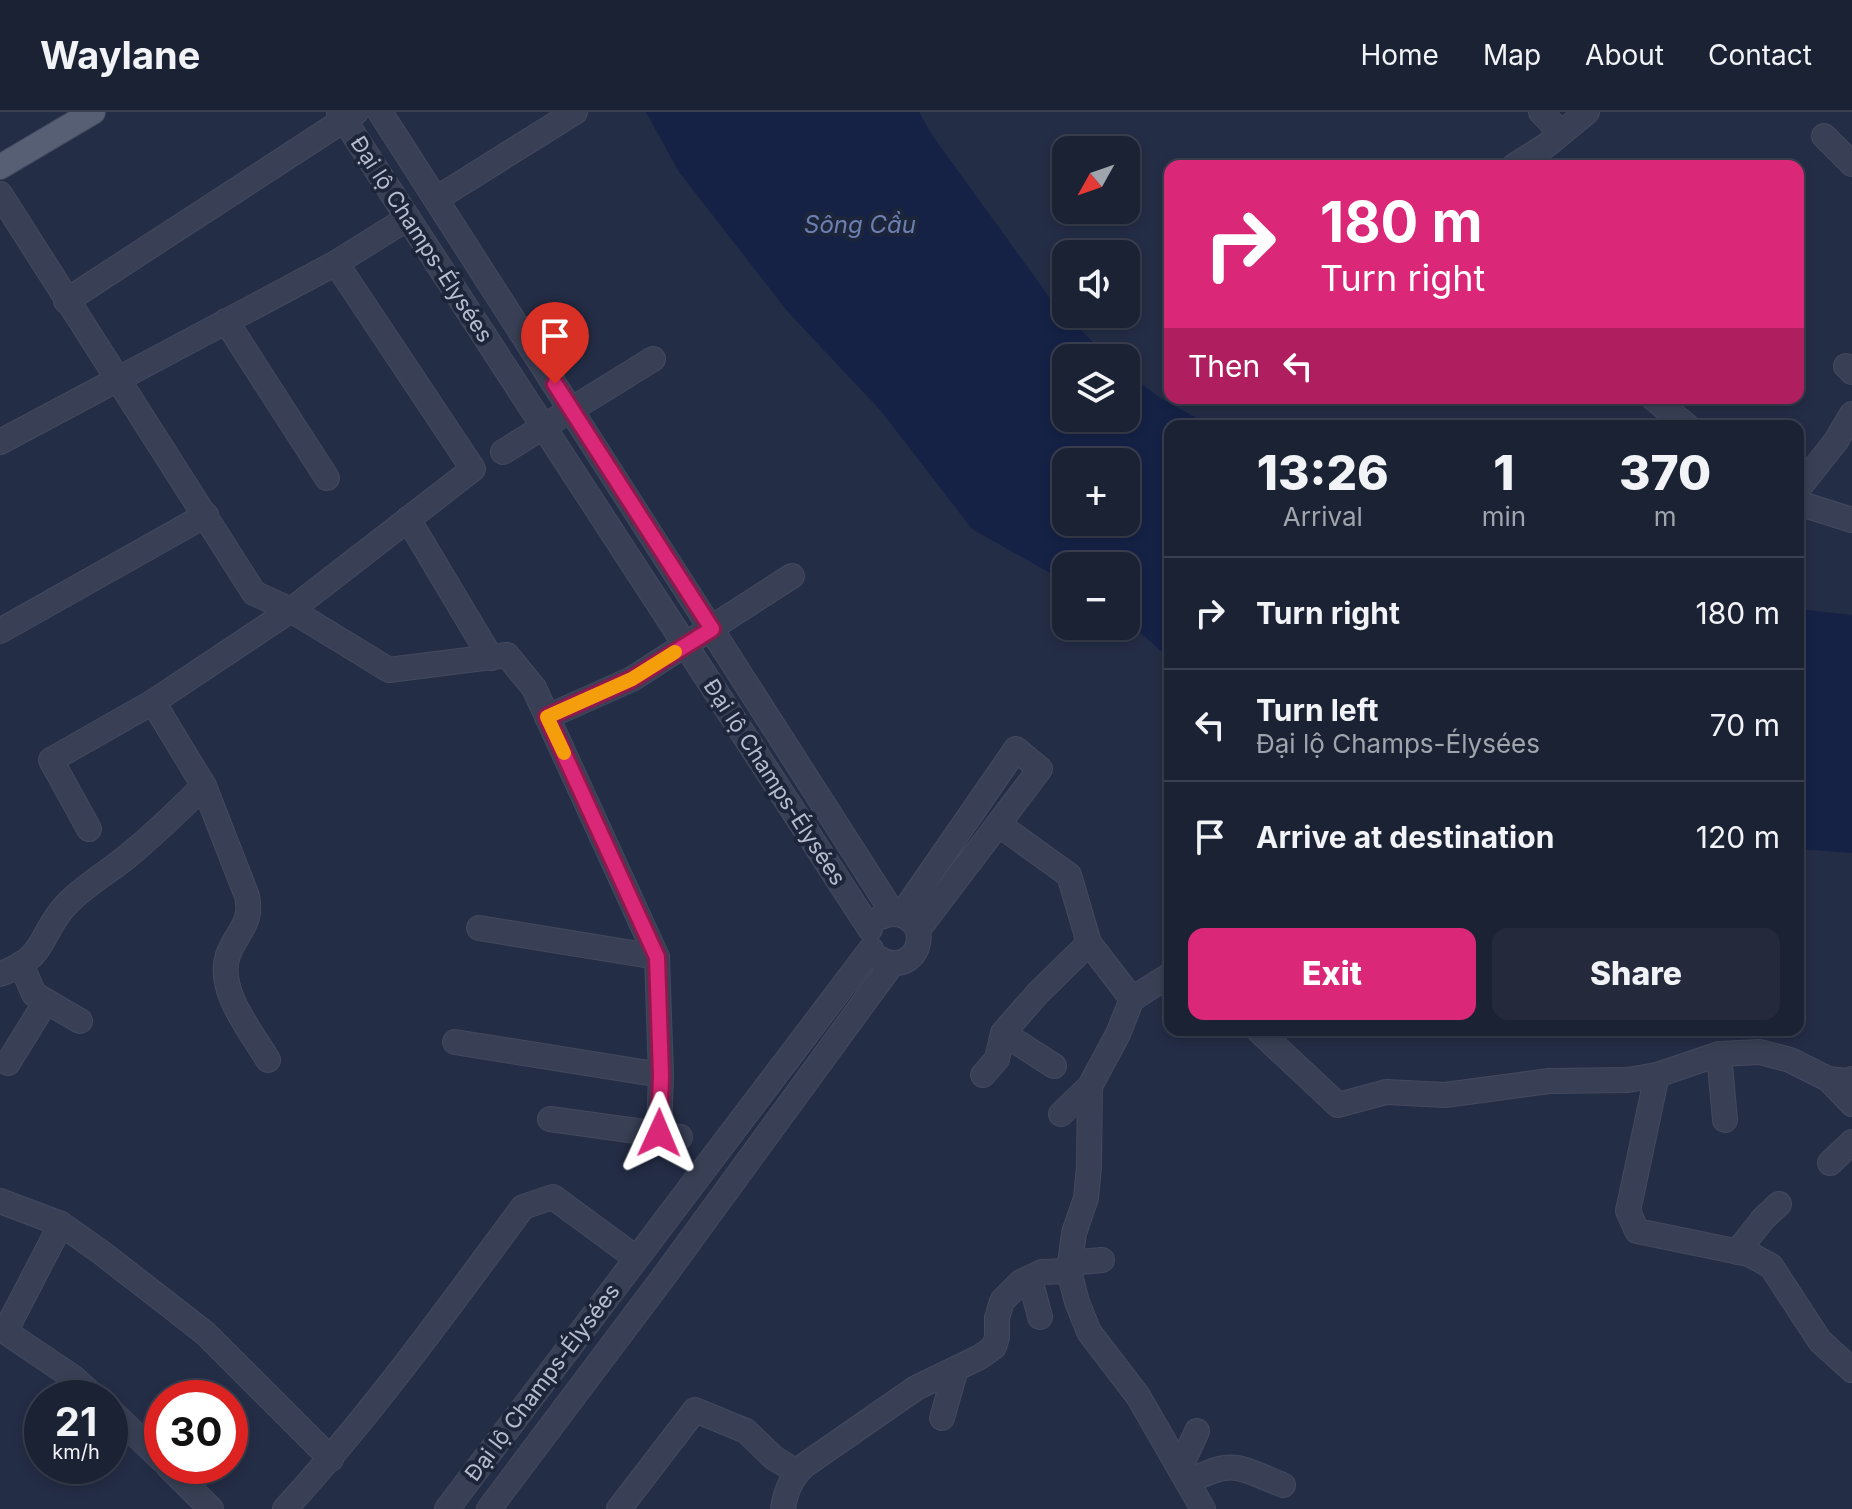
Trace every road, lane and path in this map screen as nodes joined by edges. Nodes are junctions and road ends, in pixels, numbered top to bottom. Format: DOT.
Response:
graph roads {
  1 [pos="93,112"];
  2 [pos="380,112"];
  3 [pos="575,112"];
  4 [pos="1541,112"];
  5 [pos="1587,112"];
  6 [pos="346,115"];
  7 [pos="1561,133"];
  8 [pos="1824,136"];
  9 [pos="1523,160"];
  10 [pos="1852,164"];
  11 [pos="0,167"];
  12 [pos="0,194"];
  13 [pos="436,199"];
  14 [pos="408,218"];
  15 [pos="336,263"];
  16 [pos="66,301"];
  17 [pos="226,321"];
  18 [pos="653,359"];
  19 [pos="118,379"];
  20 [pos="1660,404"];
  21 [pos="572,411"];
  22 [pos="1851,419"];
  23 [pos="1680,420"];
  24 [pos="545,427"];
  25 [pos="0,442"];
  26 [pos="503,452"];
  27 [pos="327,478"];
  28 [pos="1804,481"];
  29 [pos="1804,505"];
  30 [pos="206,515"];
  31 [pos="408,519"];
  32 [pos="1852,520"];
  33 [pos="792,576"];
  34 [pos="291,610"];
  35 [pos="712,629"];
  36 [pos="0,631"];
  37 [pos="687,644"];
  38 [pos="491,658"];
  39 [pos="153,702"];
  40 [pos="547,717"];
  41 [pos="204,786"];
  42 [pos="998,824"];
  43 [pos="89,829"];
  44 [pos="904,919"];
  45 [pos="479,928"];
  46 [pos="870,939"];
  47 [pos="1089,943"];
  48 [pos="657,957"];
  49 [pos="892,964"];
  50 [pos="11,969"];
  51 [pos="1164,979"];
  52 [pos="1132,999"];
  53 [pos="45,1003"];
  54 [pos="80,1021"];
  55 [pos="1003,1033"];
  56 [pos="1264,1036"];
  57 [pos="455,1042"];
  58 [pos="1719,1054"];
  59 [pos="268,1060"];
  60 [pos="8,1063"];
  61 [pos="1054,1066"];
  62 [pos="661,1075"];
  63 [pos="983,1075"];
  64 [pos="1657,1075"];
  65 [pos="1840,1079"];
  66 [pos="1090,1086"];
  67 [pos="1852,1104"];
  68 [pos="1061,1114"];
  69 [pos="550,1119"];
  70 [pos="1725,1120"];
  71 [pos="1852,1142"];
  72 [pos="1830,1163"];
  73 [pos="0,1201"];
  74 [pos="1779,1204"];
  75 [pos="61,1224"];
  76 [pos="1737,1252"];
  77 [pos="636,1258"];
  78 [pos="1102,1260"];
  79 [pos="1070,1267"];
  80 [pos="1030,1279"];
  81 [pos="1040,1317"];
  82 [pos="3,1329"];
  83 [pos="956,1369"];
  84 [pos="1852,1370"];
  85 [pos="76,1380"];
  86 [pos="942,1418"];
  87 [pos="128,1427"];
  88 [pos="1197,1431"];
  89 [pos="144,1443"];
  90 [pos="331,1459"];
  91 [pos="797,1472"];
  92 [pos="1184,1475"];
  93 [pos="186,1484"];
  94 [pos="1283,1485"];
  95 [pos="211,1509"];
  96 [pos="285,1509"];
  97 [pos="447,1509"];
  98 [pos="489,1509"];
  99 [pos="619,1509"];
  100 [pos="783,1509"];
  101 [pos="1203,1509"];
  1 -- 11 [label="main road"];
  2 -- 13 [label="street, Đại lộ Champs-Élysées"];
  3 -- 13 [label="street"];
  4 -- 7 [label="street"];
  5 -- 7 [label="street"];
  6 -- 14 [label="street, Đại lộ Champs-Élysées"];
  6 -- 16 [label="street"];
  7 -- 9 [label="street"];
  8 -- 10 [label="street"];
  12 -- 16 [label="street"];
  13 -- 21 [label="street, Đại lộ Champs-Élysées"];
  14 -- 15 [label="street"];
  14 -- 24 [label="street, Đại lộ Champs-Élysées"];
  15 -- 17 [label="street"];
  15 -- 31 [label="street"];
  16 -- 19 [label="street"];
  17 -- 19 [label="street"];
  17 -- 27 [label="street"];
  18 -- 21 [label="street"];
  19 -- 25 [label="street"];
  19 -- 30 [label="street"];
  20 -- 23 [label="street"];
  21 -- 24 [label="street"];
  21 -- 35 [label="street, Đại lộ Champs-Élysées"];
  22 -- 28 [label="street"];
  24 -- 26 [label="street"];
  24 -- 37 [label="street, Đại lộ Champs-Élysées"];
  29 -- 32 [label="street"];
  30 -- 34 [label="street"];
  30 -- 36 [label="street"];
  31 -- 34 [label="street"];
  31 -- 38 [label="street"];
  33 -- 35 [label="street"];
  34 -- 38 [label="street"];
  34 -- 39 [label="street"];
  35 -- 37 [label="street"];
  35 -- 44 [label="street, Đại lộ Champs-Élysées"];
  37 -- 40 [label="street"];
  37 -- 46 [label="street, Đại lộ Champs-Élysées"];
  38 -- 40 [label="street"];
  39 -- 41 [label="street"];
  39 -- 43 [label="street"];
  40 -- 48 [label="street"];
  41 -- 50 [label="street"];
  41 -- 59 [label="street"];
  42 -- 44 [label="street, Đại lộ Champs-Élysées"];
  42 -- 44 [label="street, Đại lộ Champs-Élysées"];
  42 -- 47 [label="street"];
  44 -- 46 [label="street, Đại lộ Champs-Élysées"];
  44 -- 49 [label="street, Đại lộ Champs-Élysées"];
  45 -- 48 [label="street"];
  46 -- 49 [label="street, Đại lộ Champs-Élysées"];
  46 -- 77 [label="street, Đại lộ Champs-Élysées"];
  47 -- 52 [label="street"];
  47 -- 55 [label="street"];
  48 -- 62 [label="street"];
  49 -- 98 [label="street, Đại lộ Champs-Élysées"];
  50 -- 53 [label="street"];
  51 -- 52 [label="street"];
  52 -- 66 [label="street"];
  53 -- 54 [label="street"];
  53 -- 60 [label="street"];
  55 -- 61 [label="street"];
  55 -- 63 [label="street"];
  56 -- 64 [label="street"];
  57 -- 62 [label="street"];
  58 -- 64 [label="street"];
  58 -- 65 [label="street"];
  58 -- 70 [label="street"];
  62 -- 69 [label="street"];
  64 -- 76 [label="street"];
  65 -- 67 [label="street"];
  66 -- 68 [label="street"];
  66 -- 79 [label="street"];
  71 -- 72 [label="street"];
  73 -- 75 [label="street"];
  74 -- 76 [label="street"];
  75 -- 82 [label="street"];
  75 -- 90 [label="street"];
  76 -- 84 [label="street"];
  77 -- 90 [label="street"];
  77 -- 97 [label="street, Đại lộ Champs-Élysées"];
  78 -- 79 [label="street"];
  79 -- 80 [label="street"];
  79 -- 92 [label="street"];
  80 -- 81 [label="street"];
  80 -- 83 [label="street"];
  82 -- 85 [label="street"];
  83 -- 86 [label="street"];
  83 -- 91 [label="street"];
  87 -- 89 [label="street"];
  88 -- 92 [label="street"];
  90 -- 96 [label="street"];
  91 -- 99 [label="street"];
  91 -- 100 [label="street"];
  92 -- 94 [label="street"];
  92 -- 101 [label="street"];
  93 -- 95 [label="street"];
}
